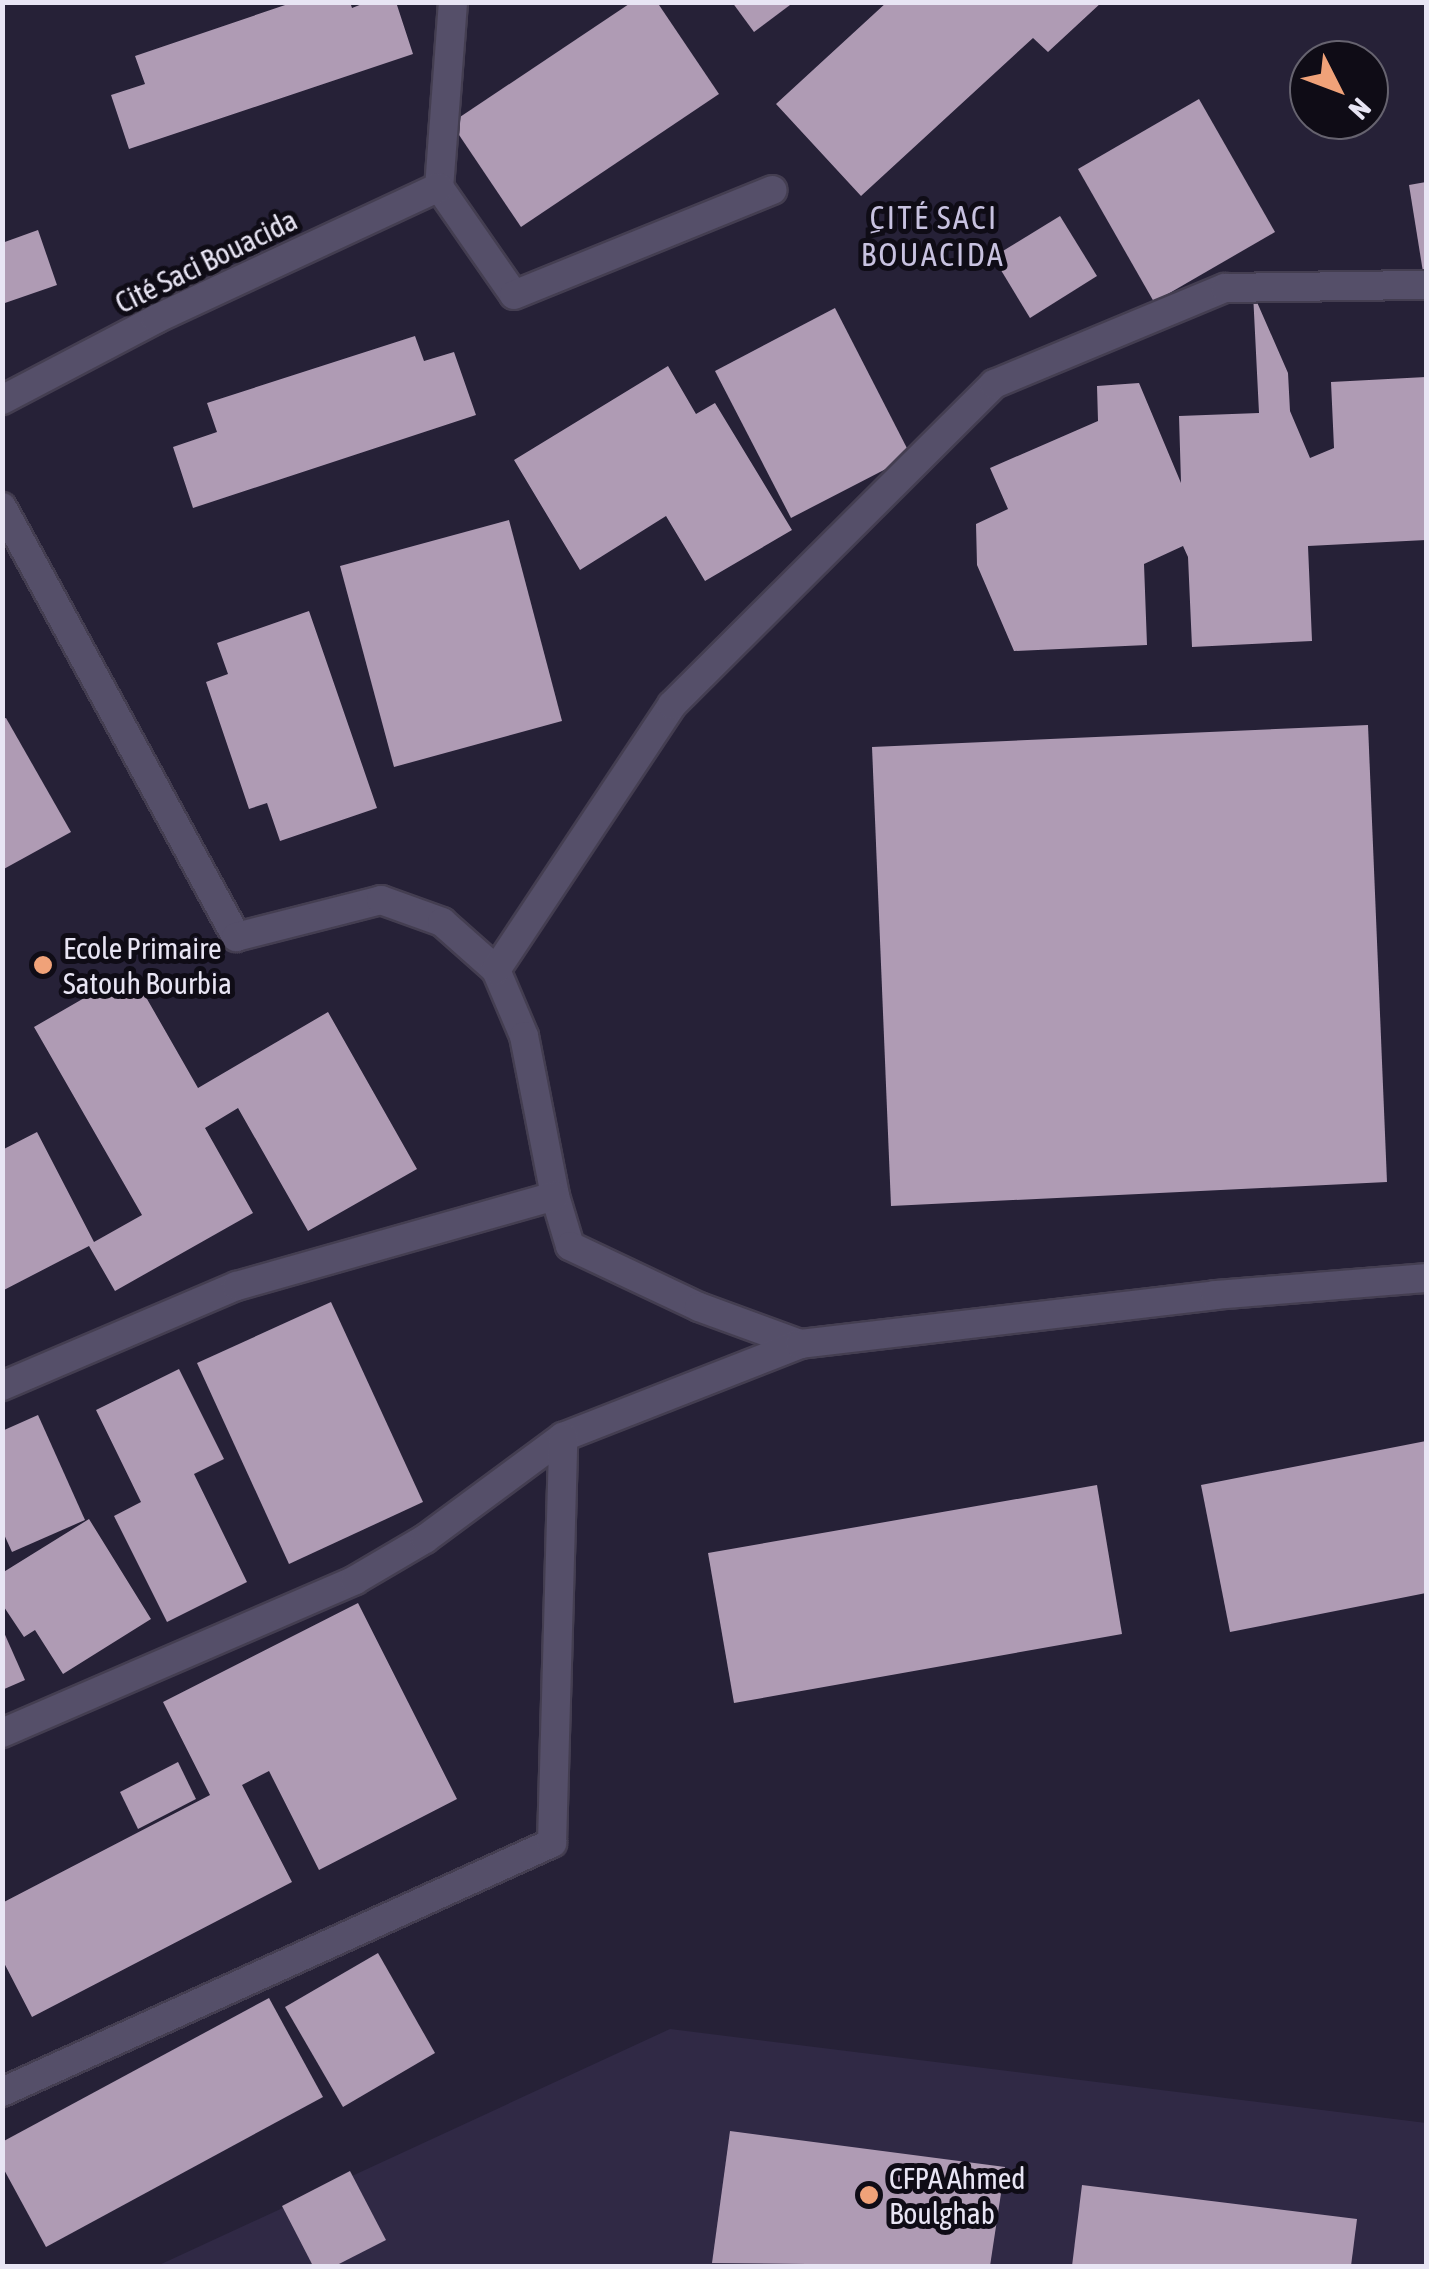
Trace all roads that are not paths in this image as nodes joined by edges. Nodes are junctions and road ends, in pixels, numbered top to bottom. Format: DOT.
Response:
graph roads {
  1 [pos="453,2"];
  2 [pos="440,187"];
  3 [pos="772,190"];
  4 [pos="1426,285"];
  5 [pos="2,400"];
  6 [pos="2,507"];
  7 [pos="496,970"];
  8 [pos="554,1196"];
  9 [pos="1426,1278"];
  10 [pos="800,1344"];
  11 [pos="2,1386"];
  12 [pos="562,1437"];
  13 [pos="2,1733"];
  14 [pos="2,2092"];
  1 -- 2 [label="street"];
  2 -- 3 [label="street"];
  2 -- 5 [label="street, Cité Saci Bouacida"];
  4 -- 7 [label="street"];
  6 -- 7 [label="street"];
  7 -- 8 [label="street"];
  8 -- 10 [label="street"];
  8 -- 11 [label="street"];
  9 -- 10 [label="street"];
  10 -- 12 [label="street"];
  12 -- 13 [label="street"];
  12 -- 14 [label="street"];
}
